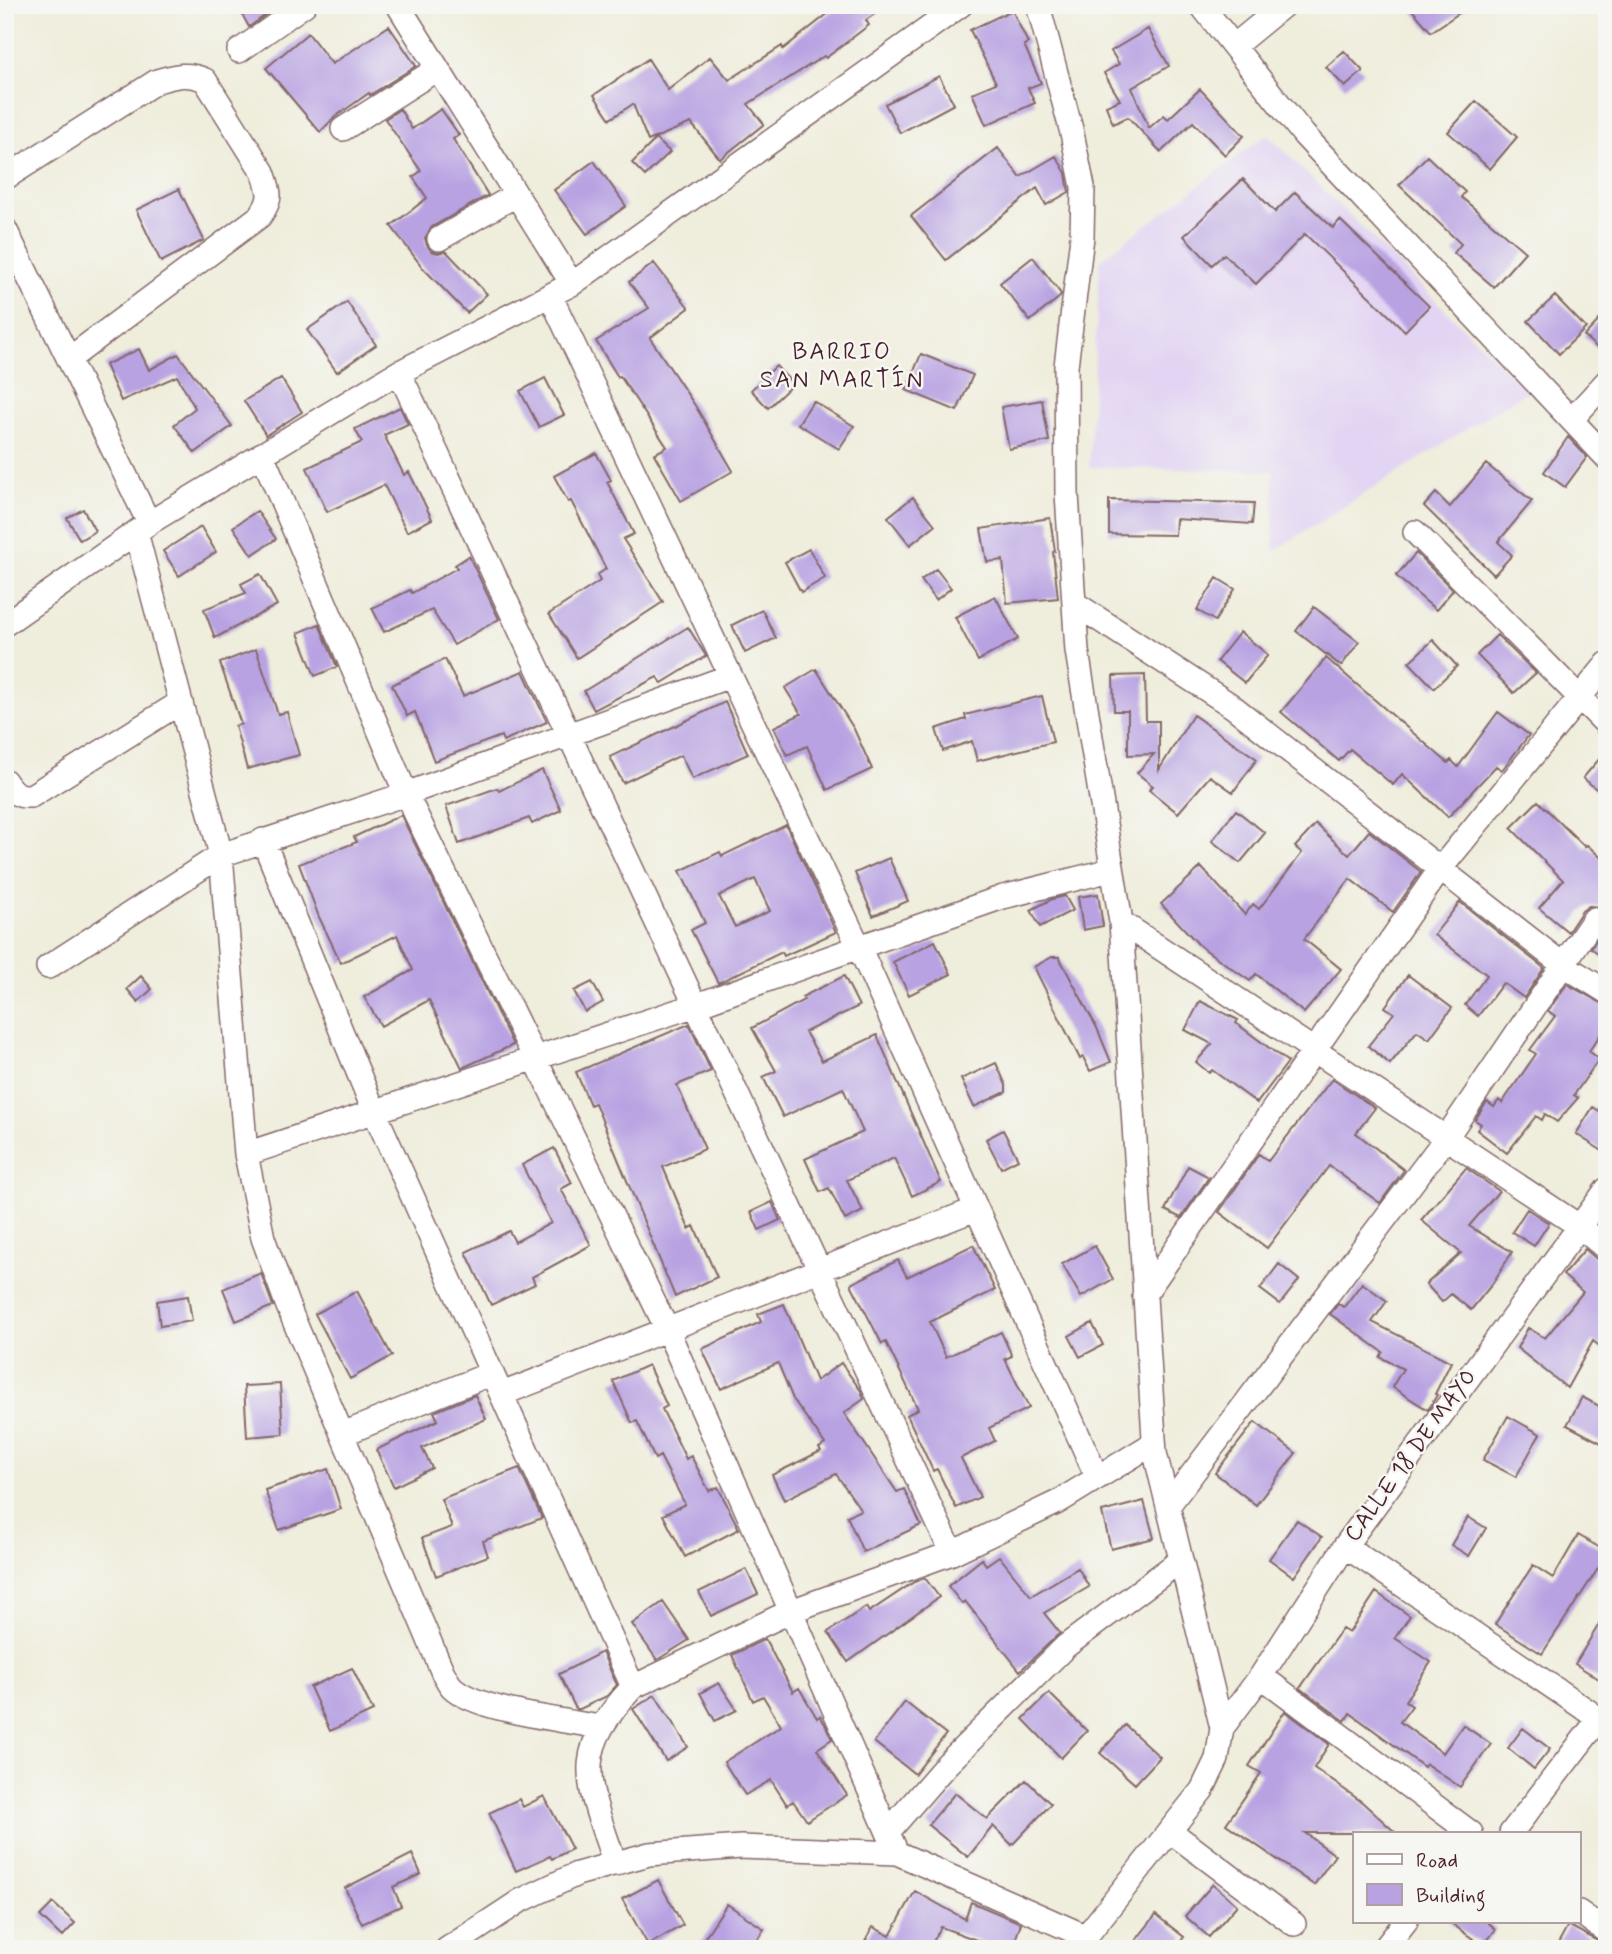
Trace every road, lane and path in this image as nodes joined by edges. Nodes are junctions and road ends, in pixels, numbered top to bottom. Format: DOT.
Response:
graph roads {
  1 [pos="304,5"];
  2 [pos="398,5"];
  3 [pos="961,5"];
  4 [pos="1038,5"];
  5 [pos="1201,5"];
  6 [pos="1284,5"];
  7 [pos="1234,46"];
  8 [pos="239,51"];
  9 [pos="437,69"];
  10 [pos="343,129"];
  11 [pos="5,178"];
  12 [pos="516,195"];
  13 [pos="5,230"];
  14 [pos="439,239"];
  15 [pos="572,284"];
  16 [pos="550,295"];
  17 [pos="69,359"];
  18 [pos="399,372"];
  19 [pos="1607,381"];
  20 [pos="1572,419"];
  21 [pos="262,454"];
  22 [pos="1607,458"];
  23 [pos="143,527"];
  24 [pos="1415,532"];
  25 [pos="1074,603"];
  26 [pos="5,625"];
  27 [pos="1607,664"];
  28 [pos="730,676"];
  29 [pos="1579,698"];
  30 [pos="181,702"];
  31 [pos="1607,725"];
  32 [pos="569,735"];
  33 [pos="5,780"];
  34 [pos="406,794"];
  35 [pos="263,840"];
  36 [pos="221,855"];
  37 [pos="1441,868"];
  38 [pos="1111,870"];
  39 [pos="1594,919"];
  40 [pos="1121,922"];
  41 [pos="859,947"];
  42 [pos="1562,964"];
  43 [pos="48,967"];
  44 [pos="1607,992"];
  45 [pos="696,1005"];
  46 [pos="1315,1050"];
  47 [pos="534,1058"];
  48 [pos="374,1111"];
  49 [pos="1446,1138"];
  50 [pos="247,1154"];
  51 [pos="1607,1189"];
  52 [pos="976,1209"];
  53 [pos="1579,1226"];
  54 [pos="1607,1250"];
  55 [pos="820,1270"];
  56 [pos="1144,1295"];
  57 [pos="667,1329"];
  58 [pos="497,1384"];
  59 [pos="343,1434"];
  60 [pos="1154,1443"];
  61 [pos="1097,1477"];
  62 [pos="1168,1506"];
  63 [pos="1345,1546"];
  64 [pos="952,1553"];
  65 [pos="1181,1560"];
  66 [pos="791,1611"];
  67 [pos="1261,1676"];
  68 [pos="633,1687"];
  69 [pos="1603,1722"];
  70 [pos="600,1727"];
  71 [pos="1222,1728"];
  72 [pos="1170,1831"];
  73 [pos="1470,1832"];
  74 [pos="1512,1832"];
  75 [pos="892,1843"];
  76 [pos="615,1864"];
  77 [pos="1580,1913"];
  78 [pos="1404,1923"];
  79 [pos="1294,1924"];
  80 [pos="1607,1932"];
  81 [pos="1081,1943"];
  82 [pos="447,1949"];
  83 [pos="1384,1949"];
  1 -- 8 [label="street"];
  2 -- 9 [label="street"];
  3 -- 15 [label="street"];
  4 -- 25 [label="street"];
  5 -- 7 [label="street"];
  6 -- 7 [label="street"];
  7 -- 20 [label="street"];
  9 -- 10 [label="street"];
  9 -- 12 [label="street"];
  11 -- 17 [label="street"];
  12 -- 14 [label="street"];
  12 -- 15 [label="street"];
  13 -- 17 [label="street"];
  15 -- 16 [label="street"];
  16 -- 18 [label="street"];
  16 -- 28 [label="street"];
  17 -- 23 [label="street"];
  18 -- 21 [label="street"];
  18 -- 32 [label="street"];
  19 -- 20 [label="street"];
  20 -- 22 [label="street"];
  21 -- 23 [label="street"];
  21 -- 34 [label="street"];
  23 -- 26 [label="street"];
  23 -- 30 [label="street"];
  24 -- 29 [label="street"];
  25 -- 37 [label="street"];
  25 -- 38 [label="street"];
  27 -- 29 [label="street"];
  28 -- 32 [label="street"];
  28 -- 41 [label="street"];
  29 -- 31 [label="street"];
  29 -- 37 [label="street"];
  30 -- 33 [label="street"];
  30 -- 36 [label="street"];
  32 -- 34 [label="street"];
  32 -- 45 [label="street"];
  34 -- 35 [label="street"];
  34 -- 47 [label="street"];
  35 -- 36 [label="street"];
  35 -- 48 [label="street"];
  36 -- 43 [label="street"];
  36 -- 50 [label="street"];
  37 -- 42 [label="street"];
  37 -- 46 [label="street"];
  38 -- 40 [label="street"];
  38 -- 41 [label="street"];
  39 -- 42 [label="street"];
  40 -- 46 [label="street"];
  40 -- 56 [label="street"];
  41 -- 45 [label="street"];
  41 -- 52 [label="street"];
  42 -- 44 [label="street"];
  42 -- 49 [label="street"];
  45 -- 47 [label="street"];
  45 -- 55 [label="street"];
  46 -- 49 [label="street"];
  46 -- 56 [label="street"];
  47 -- 48 [label="street"];
  47 -- 57 [label="street"];
  48 -- 50 [label="street"];
  48 -- 58 [label="street"];
  49 -- 53 [label="street"];
  49 -- 62 [label="street"];
  50 -- 59 [label="street"];
  51 -- 53 [label="street, CALLE 18 DE MAYO"];
  52 -- 55 [label="street"];
  52 -- 61 [label="street"];
  53 -- 54 [label="street"];
  53 -- 63 [label="street, CALLE 18 DE MAYO"];
  55 -- 57 [label="street"];
  55 -- 64 [label="street"];
  56 -- 60 [label="street"];
  57 -- 58 [label="street"];
  57 -- 66 [label="street"];
  58 -- 59 [label="street"];
  58 -- 68 [label="street"];
  59 -- 70 [label="street"];
  60 -- 61 [label="street"];
  60 -- 62 [label="street"];
  61 -- 64 [label="street"];
  62 -- 65 [label="street"];
  63 -- 67 [label="street, CALLE 18 DE MAYO"];
  63 -- 69 [label="street"];
  64 -- 66 [label="street"];
  65 -- 71 [label="street"];
  65 -- 75 [label="street"];
  66 -- 68 [label="street"];
  66 -- 75 [label="street"];
  67 -- 71 [label="street, CALLE 18 DE MAYO"];
  67 -- 73 [label="street"];
  68 -- 70 [label="street"];
  69 -- 74 [label="street"];
  70 -- 76 [label="street"];
  71 -- 72 [label="street"];
  72 -- 79 [label="street"];
  72 -- 81 [label="street"];
  75 -- 76 [label="street"];
  75 -- 81 [label="street"];
  76 -- 82 [label="street"];
  77 -- 80 [label="street"];
  78 -- 83 [label="street"];
}
